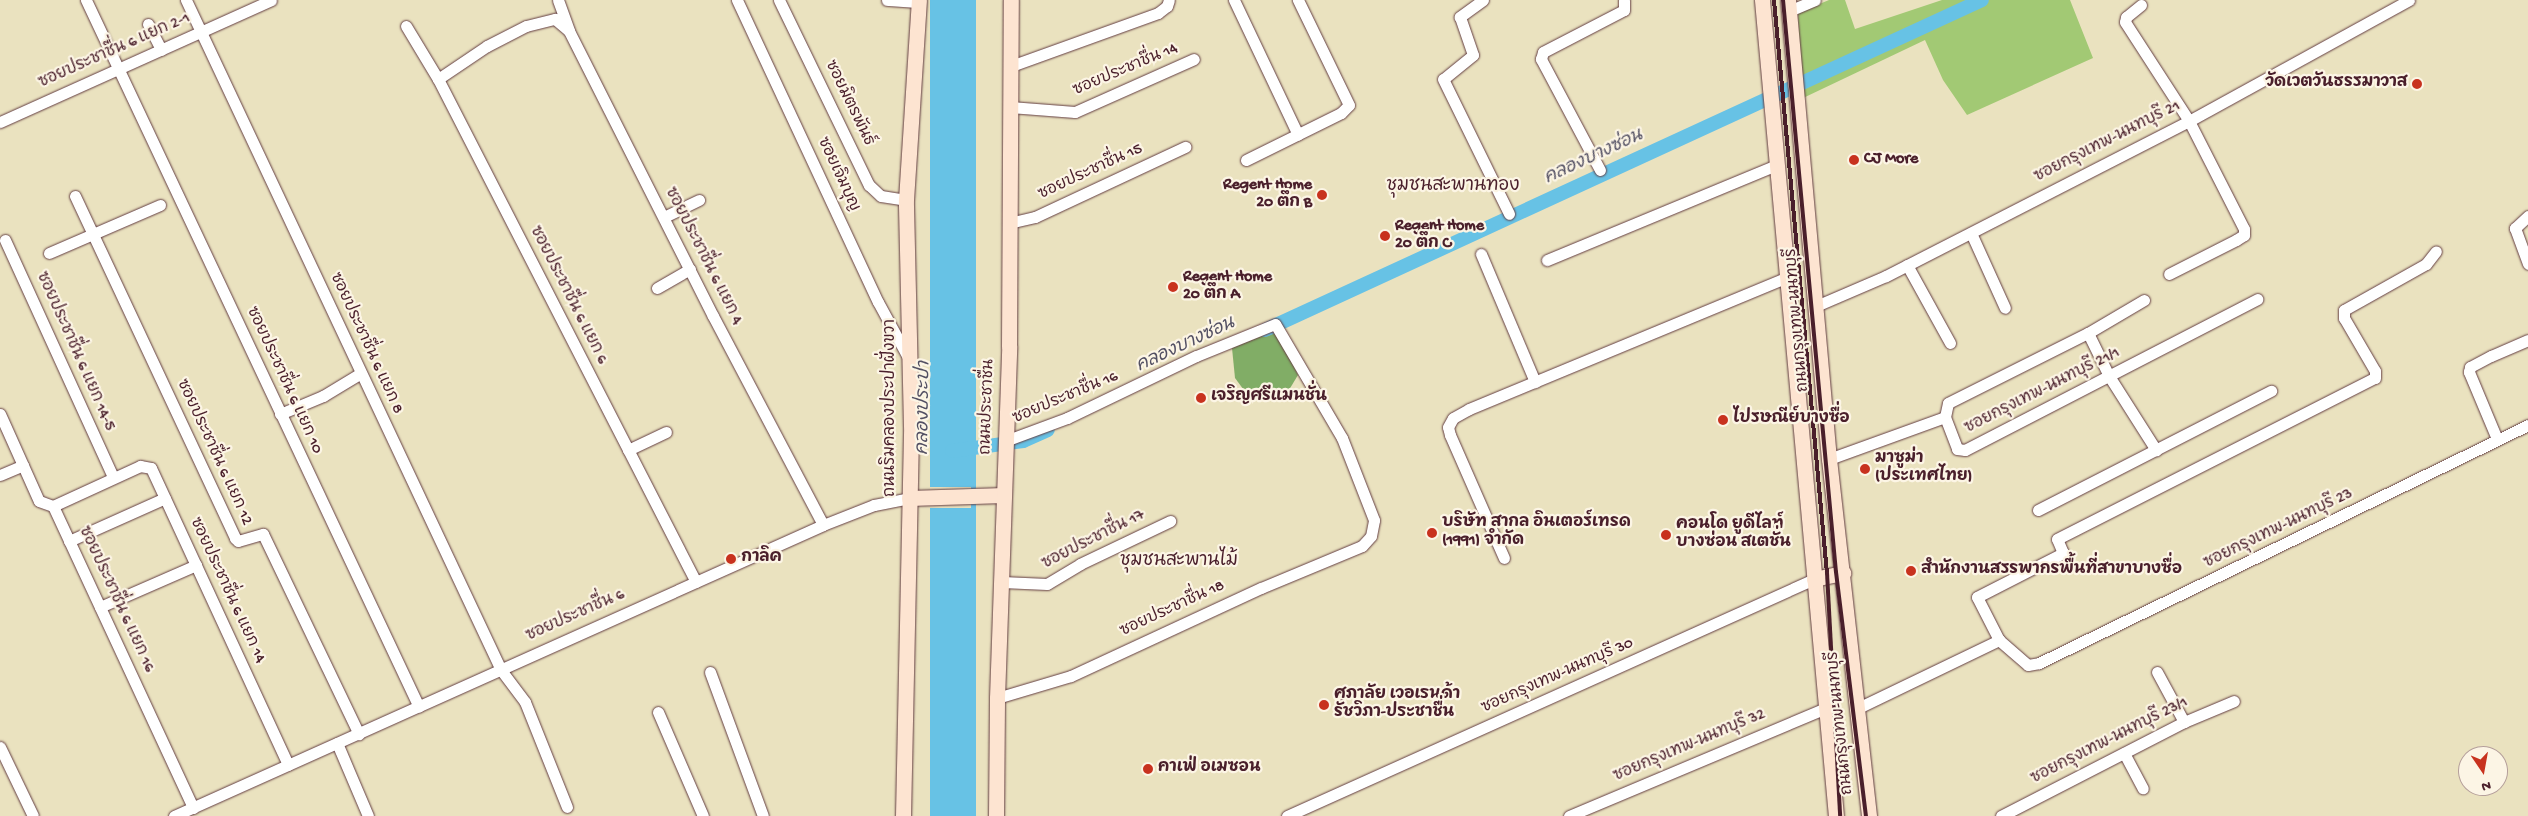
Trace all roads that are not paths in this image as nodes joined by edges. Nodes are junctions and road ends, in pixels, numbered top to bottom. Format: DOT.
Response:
graph roads {
  1 [pos="86,0"];
  2 [pos="186,0"];
  3 [pos="271,0"];
  4 [pos="558,0"];
  5 [pos="737,0"];
  6 [pos="779,0"];
  7 [pos="887,0"];
  8 [pos="1011,0"];
  9 [pos="1169,0"];
  10 [pos="1234,0"];
  11 [pos="1298,0"];
  12 [pos="1483,0"];
  13 [pos="1624,0"];
  14 [pos="1762,0"];
  15 [pos="1815,0"];
  16 [pos="2410,0"];
  17 [pos="919,1"];
  18 [pos="1788,5"];
  19 [pos="2141,5"];
  20 [pos="148,24"];
  21 [pos="406,26"];
  22 [pos="569,31"];
  23 [pos="201,32"];
  24 [pos="161,50"];
  25 [pos="1194,59"];
  26 [pos="1010,66"];
  27 [pos="118,69"];
  28 [pos="438,79"];
  29 [pos="1010,108"];
  30 [pos="2189,121"];
  31 [pos="0,122"];
  32 [pos="1298,134"];
  33 [pos="1185,147"];
  34 [pos="1246,160"];
  35 [pos="1776,165"];
  36 [pos="1600,170"];
  37 [pos="75,196"];
  38 [pos="699,200"];
  39 [pos="906,200"];
  40 [pos="160,205"];
  41 [pos="1509,214"];
  42 [pos="2528,216"];
  43 [pos="664,217"];
  44 [pos="1010,223"];
  45 [pos="1970,232"];
  46 [pos="92,234"];
  47 [pos="5,240"];
  48 [pos="2436,251"];
  49 [pos="49,253"];
  50 [pos="1481,254"];
  51 [pos="1547,260"];
  52 [pos="2528,264"];
  53 [pos="1907,265"];
  54 [pos="690,269"];
  55 [pos="2169,274"];
  56 [pos="1787,277"];
  57 [pos="657,288"];
  58 [pos="2257,299"];
  59 [pos="2144,300"];
  60 [pos="1816,306"];
  61 [pos="2004,308"];
  62 [pos="2088,333"];
  63 [pos="2528,340"];
  64 [pos="1950,343"];
  65 [pos="911,363"];
  66 [pos="361,374"];
  67 [pos="2108,376"];
  68 [pos="1535,382"];
  69 [pos="2271,391"];
  70 [pos="0,414"];
  71 [pos="280,414"];
  72 [pos="1945,416"];
  73 [pos="2528,425"];
  74 [pos="666,432"];
  75 [pos="2497,438"];
  76 [pos="1005,441"];
  77 [pos="628,450"];
  78 [pos="2156,450"];
  79 [pos="1829,459"];
  80 [pos="23,465"];
  81 [pos="0,475"];
  82 [pos="113,477"];
  83 [pos="1004,495"];
  84 [pos="165,498"];
  85 [pos="915,498"];
  86 [pos="54,506"];
  87 [pos="2038,510"];
  88 [pos="1170,521"];
  89 [pos="823,525"];
  90 [pos="69,541"];
  91 [pos="1362,546"];
  92 [pos="1504,558"];
  93 [pos="196,565"];
  94 [pos="1843,573"];
  95 [pos="1814,579"];
  96 [pos="696,582"];
  97 [pos="1002,582"];
  98 [pos="100,607"];
  99 [pos="1999,640"];
  100 [pos="501,670"];
  101 [pos="710,672"];
  102 [pos="2157,672"];
  103 [pos="997,698"];
  104 [pos="2234,701"];
  105 [pos="419,707"];
  106 [pos="1858,708"];
  107 [pos="1824,709"];
  108 [pos="658,712"];
  109 [pos="2184,722"];
  110 [pos="359,734"];
  111 [pos="337,743"];
  112 [pos="0,747"];
  113 [pos="2124,753"];
  114 [pos="288,765"];
  115 [pos="2143,788"];
  116 [pos="567,807"];
  117 [pos="193,808"];
  118 [pos="33,816"];
  119 [pos="174,816"];
  120 [pos="368,816"];
  121 [pos="702,816"];
  122 [pos="763,816"];
  123 [pos="903,816"];
  124 [pos="996,816"];
  125 [pos="1288,816"];
  126 [pos="1569,816"];
  127 [pos="1836,816"];
  128 [pos="1870,816"];
  129 [pos="2001,816"];
  1 -- 27 [label="street, ซอยประชาชื่น 6 แยก 10"];
  2 -- 23 [label="street, ซอยประชาชื่น 6 แยก 8"];
  3 -- 23 [label="street, ซอยประชาชื่น 6 แยก 2-1"];
  4 -- 22 [label="street, ซอยประชาชื่น 6 แยก 4"];
  5 -- 65 [label="street, ซอยเจิมบุญ"];
  6 -- 39 [label="street, ซอยมิตรพันธ์"];
  7 -- 17 [label="street"];
  8 -- 26 [label="main road, ถนนประชาชื่น"];
  9 -- 26 [label="street"];
  10 -- 32 [label="street"];
  11 -- 32 [label="street"];
  12 -- 41 [label="street"];
  13 -- 36 [label="street"];
  14 -- 35 [label="main road, ถนนกรุงเทพ-นนทบุรี"];
  15 -- 18 [label="street"];
  16 -- 30 [label="street, ซอยกรุงเทพ-นนทบุรี 21"];
  17 -- 39 [label="main road, ถนนริมคลองประปาฝั่งขวา"];
  18 -- 60 [label="main road, ถนนกรุงเทพ-นนทบุรี"];
  19 -- 30 [label="street"];
  20 -- 24 [label="street"];
  21 -- 28 [label="street, ซอยประชาชื่น 6 แยก 6"];
  22 -- 28 [label="street"];
  22 -- 43 [label="street, ซอยประชาชื่น 6 แยก 4"];
  23 -- 24 [label="street, ซอยประชาชื่น 6 แยก 2-1"];
  23 -- 66 [label="street, ซอยประชาชื่น 6 แยก 8"];
  24 -- 27 [label="street, ซอยประชาชื่น 6 แยก 2-1"];
  25 -- 29 [label="street, ซอยประชาชื่น 14"];
  26 -- 29 [label="main road, ถนนประชาชื่น"];
  27 -- 31 [label="street, ซอยประชาชื่น 6 แยก 2-1"];
  27 -- 71 [label="street, ซอยประชาชื่น 6 แยก 10"];
  28 -- 77 [label="street, ซอยประชาชื่น 6 แยก 6"];
  29 -- 44 [label="main road, ถนนประชาชื่น"];
  30 -- 45 [label="street, ซอยกรุงเทพ-นนทบุรี 21"];
  30 -- 55 [label="street"];
  32 -- 34 [label="street"];
  33 -- 44 [label="street, ซอยประชาชื่น 15"];
  35 -- 51 [label="street"];
  35 -- 56 [label="main road, ถนนกรุงเทพ-นนทบุรี"];
  37 -- 46 [label="street"];
  38 -- 43 [label="street"];
  39 -- 65 [label="main road, ถนนริมคลองประปาฝั่งขวา"];
  40 -- 46 [label="street"];
  42 -- 52 [label="street"];
  43 -- 54 [label="street, ซอยประชาชื่น 6 แยก 4"];
  44 -- 76 [label="main road, ถนนประชาชื่น"];
  45 -- 53 [label="street, ซอยกรุงเทพ-นนทบุรี 21"];
  45 -- 61 [label="street"];
  46 -- 49 [label="street"];
  46 -- 110 [label="street, ซอยประชาชื่น 6 แยก 12"];
  47 -- 82 [label="street, ซอยประชาชื่น 6 แยก 14-5"];
  48 -- 99 [label="street"];
  50 -- 68 [label="street"];
  53 -- 60 [label="street, ซอยกรุงเทพ-นนทบุรี 21"];
  53 -- 64 [label="street"];
  54 -- 57 [label="street"];
  54 -- 89 [label="street, ซอยประชาชื่น 6 แยก 4"];
  56 -- 68 [label="street"];
  56 -- 95 [label="main road, ถนนกรุงเทพ-นนทบุรี"];
  58 -- 67 [label="street, ซอยกรุงเทพ-นนทบุรี 21/1"];
  59 -- 62 [label="street"];
  60 -- 79 [label="main road, ถนนกรุงเทพ-นนทบุรี"];
  62 -- 67 [label="street"];
  62 -- 72 [label="street"];
  63 -- 75 [label="street"];
  65 -- 85 [label="main road, ถนนริมคลองประปาฝั่งขวา"];
  66 -- 71 [label="street"];
  66 -- 100 [label="street, ซอยประชาชื่น 6 แยก 8"];
  67 -- 72 [label="street, ซอยกรุงเทพ-นนทบุรี 21/1"];
  67 -- 78 [label="street"];
  68 -- 92 [label="street"];
  69 -- 78 [label="street"];
  70 -- 80 [label="street"];
  71 -- 105 [label="street, ซอยประชาชื่น 6 แยก 10"];
  72 -- 79 [label="street, ซอยกรุงเทพ-นนทบุรี 21/1"];
  73 -- 75 [label="street, ซอยกรุงเทพ-นนทบุรี 23"];
  74 -- 77 [label="street"];
  75 -- 99 [label="street, ซอยกรุงเทพ-นนทบุรี 23"];
  76 -- 83 [label="main road, ถนนประชาชื่น"];
  76 -- 91 [label="street, ซอยประชาชื่น 16"];
  77 -- 96 [label="street, ซอยประชาชื่น 6 แยก 6"];
  78 -- 87 [label="street"];
  79 -- 94 [label="main road, ถนนกรุงเทพ-นนทบุรี"];
  80 -- 81 [label="street"];
  80 -- 86 [label="street"];
  82 -- 84 [label="street, ซอยประชาชื่น 6 แยก 14"];
  82 -- 86 [label="street"];
  83 -- 85 [label="main road, ซอยประชาชื่น 6"];
  83 -- 97 [label="main road, ถนนประชาชื่น"];
  84 -- 90 [label="street"];
  84 -- 93 [label="street, ซอยประชาชื่น 6 แยก 14"];
  85 -- 89 [label="street, ซอยประชาชื่น 6"];
  85 -- 123 [label="main road, ถนนริมคลองประปาฝั่งขวา"];
  86 -- 90 [label="street, ซอยประชาชื่น 6 แยก 16"];
  88 -- 97 [label="street, ซอยประชาชื่น 17"];
  89 -- 96 [label="street, ซอยประชาชื่น 6"];
  90 -- 98 [label="street, ซอยประชาชื่น 6 แยก 16"];
  91 -- 103 [label="street, ซอยประชาชื่น 18"];
  93 -- 98 [label="street"];
  93 -- 114 [label="street, ซอยประชาชื่น 6 แยก 14"];
  94 -- 95 [label="main road"];
  94 -- 106 [label="main road, ถนนกรุงเทพ-นนทบุรี"];
  95 -- 107 [label="main road, ถนนกรุงเทพ-นนทบุรี"];
  95 -- 125 [label="street, ซอยกรุงเทพ-นนทบุรี 30"];
  96 -- 100 [label="street, ซอยประชาชื่น 6"];
  97 -- 103 [label="main road, ถนนประชาชื่น"];
  98 -- 117 [label="street, ซอยประชาชื่น 6 แยก 16"];
  99 -- 106 [label="street"];
  100 -- 105 [label="street, ซอยประชาชื่น 6"];
  100 -- 116 [label="street, ซอยประชาชื่น 6 แยก 8"];
  101 -- 122 [label="street"];
  102 -- 109 [label="street"];
  103 -- 124 [label="main road, ถนนประชาชื่น"];
  104 -- 109 [label="street, ซอยกรุงเทพ-นนทบุรี 23/1"];
  105 -- 110 [label="street, ซอยประชาชื่น 6"];
  106 -- 128 [label="main road, ถนนกรุงเทพ-นนทบุรี"];
  107 -- 126 [label="street, ซอยกรุงเทพ-นนทบุรี 32"];
  107 -- 127 [label="main road, ถนนกรุงเทพ-นนทบุรี"];
  108 -- 121 [label="street"];
  109 -- 113 [label="street, ซอยกรุงเทพ-นนทบุรี 23/1"];
  110 -- 111 [label="street, ซอยประชาชื่น 6"];
  111 -- 114 [label="street, ซอยประชาชื่น 6"];
  111 -- 120 [label="street"];
  112 -- 118 [label="street"];
  113 -- 115 [label="street"];
  113 -- 129 [label="street, ซอยกรุงเทพ-นนทบุรี 23/1"];
  114 -- 117 [label="street, ซอยประชาชื่น 6"];
  117 -- 119 [label="street, ซอยประชาชื่น 6"];
}
